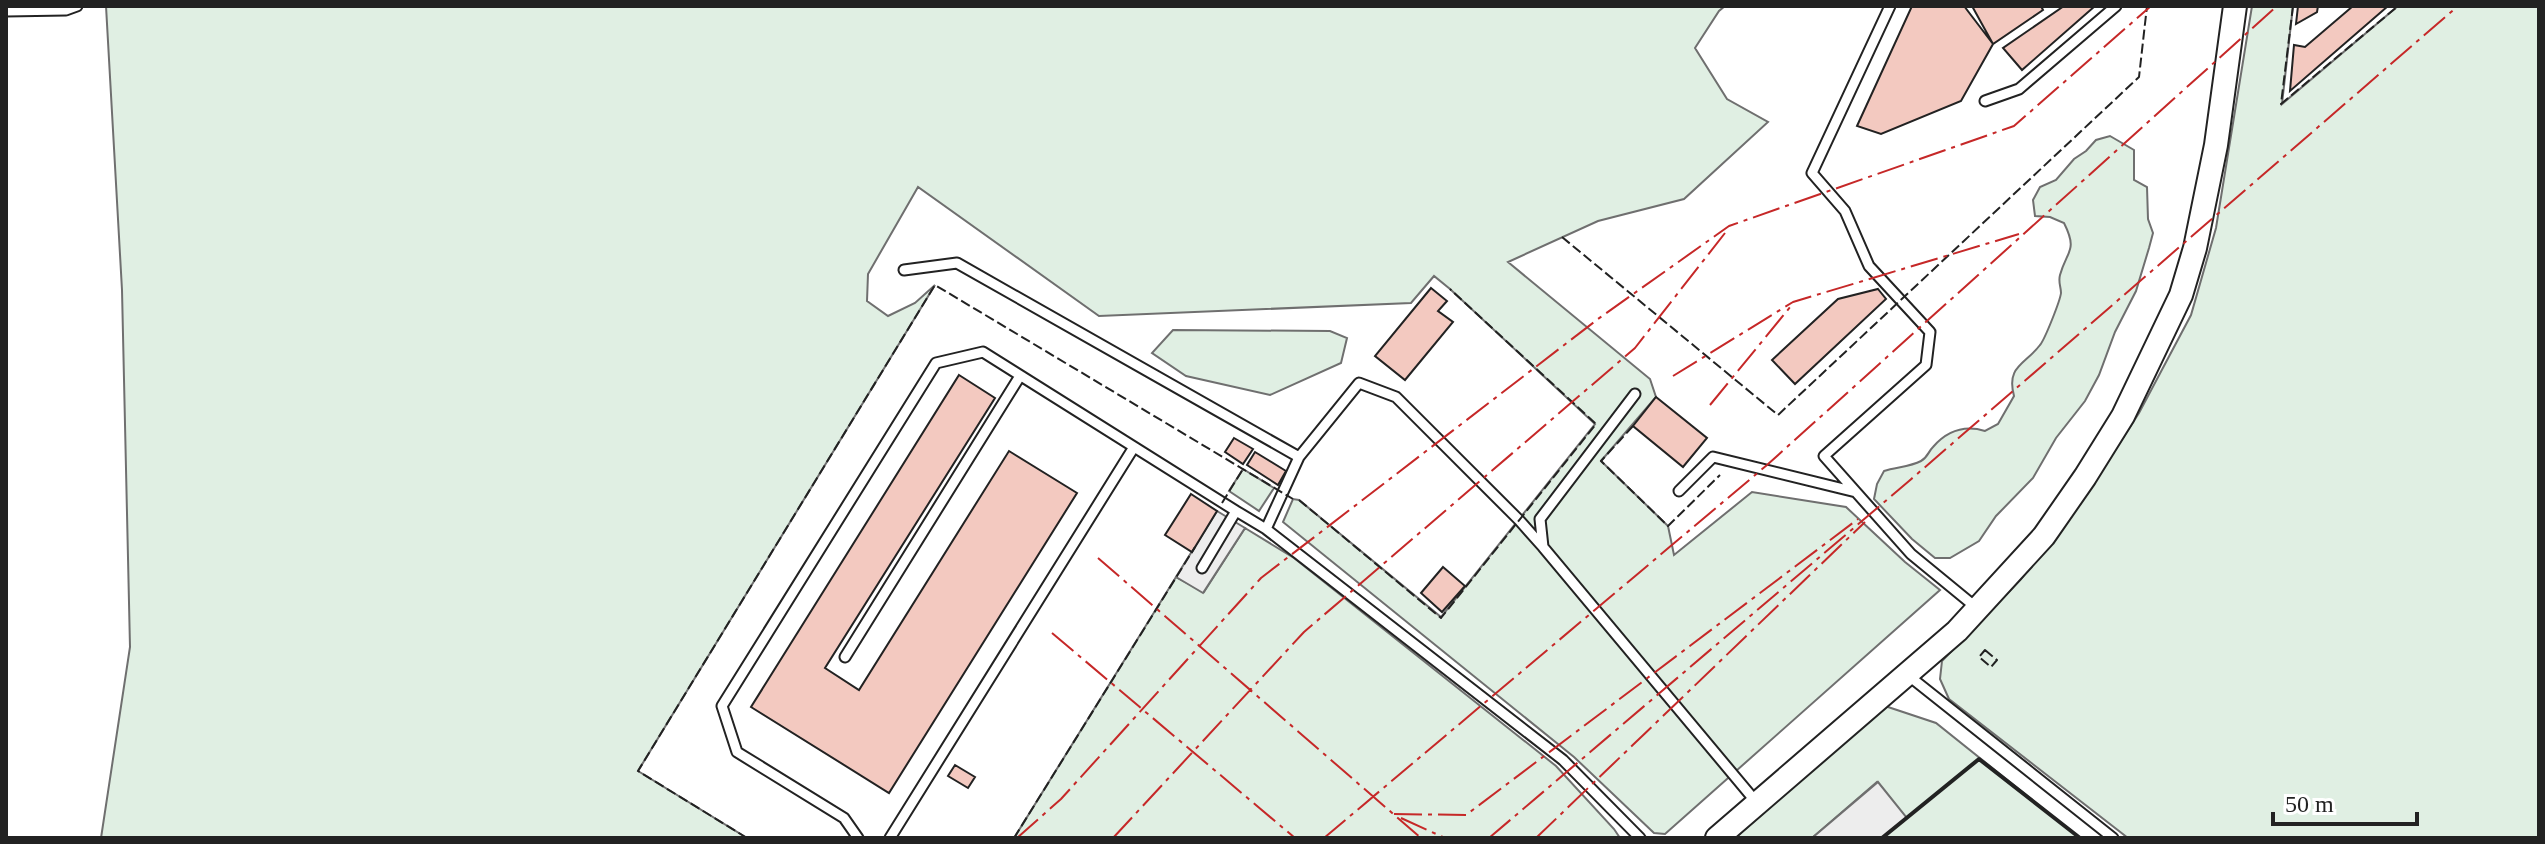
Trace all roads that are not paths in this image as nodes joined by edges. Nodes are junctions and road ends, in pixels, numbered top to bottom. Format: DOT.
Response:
graph roads {
  1 [pos="77,6"];
  2 [pos="1890,6"];
  3 [pos="2116,6"];
  4 [pos="2235,6"];
  5 [pos="6,11"];
  6 [pos="1985,101"];
  7 [pos="904,270"];
  8 [pos="1020,376"];
  9 [pos="1635,394"];
  10 [pos="1134,447"];
  11 [pos="1299,457"];
  12 [pos="1679,491"];
  13 [pos="1856,492"];
  14 [pos="1236,511"];
  15 [pos="1266,529"];
  16 [pos="1543,547"];
  17 [pos="1202,568"];
  18 [pos="1978,609"];
  19 [pos="845,657"];
  20 [pos="1907,674"];
  21 [pos="1757,803"];
  22 [pos="858,838"];
  23 [pos="890,838"];
  24 [pos="1640,838"];
  25 [pos="1717,838"];
  26 [pos="2113,838"];
  1 -- 5 [label="lane"];
  2 -- 13 [label="lane"];
  3 -- 6 [label="lane"];
  4 -- 18 [label="street"];
  7 -- 11 [label="lane"];
  8 -- 10 [label="lane"];
  8 -- 19 [label="lane"];
  8 -- 22 [label="lane"];
  9 -- 16 [label="lane"];
  10 -- 14 [label="lane"];
  10 -- 23 [label="lane"];
  11 -- 15 [label="lane"];
  11 -- 16 [label="lane"];
  12 -- 13 [label="lane"];
  13 -- 18 [label="lane"];
  14 -- 15 [label="lane"];
  14 -- 17 [label="lane"];
  15 -- 24 [label="lane"];
  16 -- 21 [label="lane"];
  18 -- 20 [label="street"];
  20 -- 21 [label="street"];
  20 -- 26 [label="lane"];
  21 -- 25 [label="street"];
}
